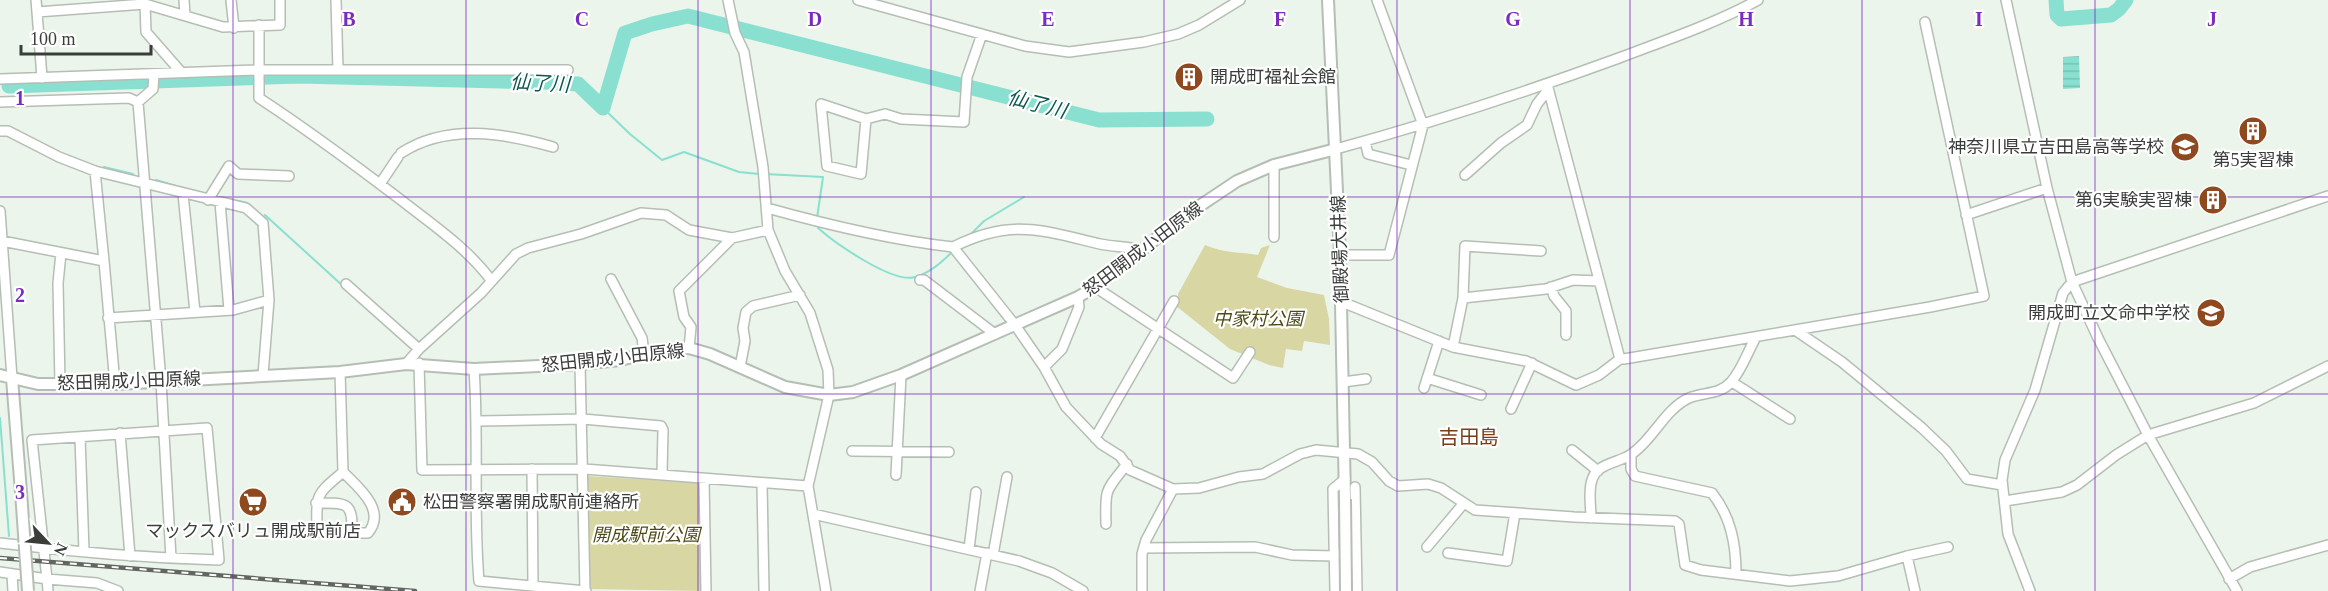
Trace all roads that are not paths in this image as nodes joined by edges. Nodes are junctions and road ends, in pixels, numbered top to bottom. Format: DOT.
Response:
graph roads {
  1 [pos="36,0"];
  2 [pos="184,0"];
  3 [pos="231,0"];
  4 [pos="280,0"];
  5 [pos="336,0"];
  6 [pos="728,0"];
  7 [pos="858,0"];
  8 [pos="1240,0"];
  9 [pos="1328,0"];
  10 [pos="1377,0"];
  11 [pos="1758,0"];
  12 [pos="2006,0"];
  13 [pos="134,2"];
  14 [pos="85,4"];
  15 [pos="145,4"];
  16 [pos="37,12"];
  17 [pos="185,15"];
  18 [pos="1925,22"];
  19 [pos="259,25"];
  20 [pos="234,28"];
  21 [pos="982,34"];
  22 [pos="338,70"];
  23 [pos="568,70"];
  24 [pos="182,72"];
  25 [pos="260,75"];
  26 [pos="42,78"];
  27 [pos="154,78"];
  28 [pos="0,80"];
  29 [pos="1548,87"];
  30 [pos="0,102"];
  31 [pos="138,102"];
  32 [pos="866,119"];
  33 [pos="1423,125"];
  34 [pos="0,131"];
  35 [pos="1365,141"];
  36 [pos="553,147"];
  37 [pos="1336,149"];
  38 [pos="1274,165"];
  39 [pos="1412,165"];
  40 [pos="95,171"];
  41 [pos="289,176"];
  42 [pos="1465,176"];
  43 [pos="145,182"];
  44 [pos="380,184"];
  45 [pos="2047,188"];
  46 [pos="183,194"];
  47 [pos="211,196"];
  48 [pos="2328,196"];
  49 [pos="220,202"];
  50 [pos="767,208"];
  51 [pos="0,211"];
  52 [pos="1966,215"];
  53 [pos="768,230"];
  54 [pos="732,237"];
  55 [pos="1274,237"];
  56 [pos="2,241"];
  57 [pos="953,248"];
  58 [pos="1142,250"];
  59 [pos="1542,251"];
  60 [pos="61,253"];
  61 [pos="1340,255"];
  62 [pos="104,261"];
  63 [pos="491,279"];
  64 [pos="611,279"];
  65 [pos="920,280"];
  66 [pos="1599,281"];
  67 [pos="2072,282"];
  68 [pos="346,284"];
  69 [pos="1551,287"];
  70 [pos="1095,288"];
  71 [pos="800,295"];
  72 [pos="1078,297"];
  73 [pos="1463,298"];
  74 [pos="269,300"];
  75 [pos="1174,301"];
  76 [pos="1341,302"];
  77 [pos="229,310"];
  78 [pos="195,312"];
  79 [pos="157,316"];
  80 [pos="108,318"];
  81 [pos="1015,326"];
  82 [pos="1158,328"];
  83 [pos="1795,330"];
  84 [pos="995,334"];
  85 [pos="1566,335"];
  86 [pos="1756,338"];
  87 [pos="1438,341"];
  88 [pos="1453,347"];
  89 [pos="689,348"];
  90 [pos="419,349"];
  91 [pos="1250,352"];
  92 [pos="644,353"];
  93 [pos="1620,359"];
  94 [pos="419,363"];
  95 [pos="1532,363"];
  96 [pos="406,364"];
  97 [pos="580,364"];
  98 [pos="2328,366"];
  99 [pos="740,367"];
  100 [pos="1044,367"];
  101 [pos="474,369"];
  102 [pos="340,372"];
  103 [pos="0,375"];
  104 [pos="263,375"];
  105 [pos="901,375"];
  106 [pos="12,378"];
  107 [pos="1366,379"];
  108 [pos="162,381"];
  109 [pos="1343,382"];
  110 [pos="1732,382"];
  111 [pos="115,384"];
  112 [pos="60,385"];
  113 [pos="829,395"];
  114 [pos="1481,395"];
  115 [pos="1511,409"];
  116 [pos="583,419"];
  117 [pos="1790,419"];
  118 [pos="478,421"];
  119 [pos="164,429"];
  120 [pos="120,433"];
  121 [pos="2148,435"];
  122 [pos="80,437"];
  123 [pos="1095,438"];
  124 [pos="1572,450"];
  125 [pos="897,451"];
  126 [pos="852,452"];
  127 [pos="949,452"];
  128 [pos="1345,453"];
  129 [pos="1631,455"];
  130 [pos="1127,464"];
  131 [pos="532,469"];
  132 [pos="584,469"];
  133 [pos="476,470"];
  134 [pos="1598,471"];
  135 [pos="343,472"];
  136 [pos="662,474"];
  137 [pos="896,475"];
  138 [pos="1007,477"];
  139 [pos="704,479"];
  140 [pos="1345,480"];
  141 [pos="762,483"];
  142 [pos="2002,485"];
  143 [pos="808,486"];
  144 [pos="1355,487"];
  145 [pos="1173,489"];
  146 [pos="976,492"];
  147 [pos="2005,501"];
  148 [pos="316,503"];
  149 [pos="1464,503"];
  150 [pos="1515,513"];
  151 [pos="813,514"];
  152 [pos="1591,518"];
  153 [pos="1106,524"];
  154 [pos="352,534"];
  155 [pos="0,543"];
  156 [pos="2328,545"];
  157 [pos="1427,547"];
  158 [pos="1948,547"];
  159 [pos="43,548"];
  160 [pos="1144,548"];
  161 [pos="969,549"];
  162 [pos="1356,549"];
  163 [pos="84,551"];
  164 [pos="1448,553"];
  165 [pos="990,554"];
  166 [pos="130,556"];
  167 [pos="1334,556"];
  168 [pos="1907,556"];
  169 [pos="171,558"];
  170 [pos="0,572"];
  171 [pos="12,574"];
  172 [pos="1736,574"];
  173 [pos="47,579"];
  174 [pos="533,586"];
  175 [pos="2231,586"];
  176 [pos="98,587"];
  177 [pos="13,591"];
  178 [pos="28,591"];
  179 [pos="48,591"];
  180 [pos="118,591"];
  181 [pos="586,591"];
  182 [pos="706,591"];
  183 [pos="764,591"];
  184 [pos="826,591"];
  185 [pos="980,591"];
  186 [pos="1083,591"];
  187 [pos="1142,591"];
  188 [pos="1335,591"];
  189 [pos="1346,591"];
  190 [pos="1357,591"];
  191 [pos="1916,591"];
  192 [pos="2030,591"];
  1 -- 16 [label="street"];
  2 -- 17 [label="street"];
  3 -- 20 [label="street"];
  4 -- 19 [label="street"];
  5 -- 22 [label="street"];
  6 -- 50 [label="street"];
  7 -- 21 [label="street"];
  8 -- 21 [label="street"];
  9 -- 37 [label="main road, 御殿場大井線"];
  10 -- 33 [label="street"];
  11 -- 29 [label="street"];
  12 -- 45 [label="street"];
  13 -- 14 [label="street"];
  13 -- 15 [label="street"];
  14 -- 16 [label="street"];
  15 -- 17 [label="street"];
  15 -- 24 [label="street"];
  16 -- 26 [label="street"];
  17 -- 20 [label="street"];
  18 -- 52 [label="street"];
  19 -- 20 [label="street"];
  19 -- 25 [label="street"];
  21 -- 32 [label="street"];
  22 -- 23 [label="street"];
  22 -- 25 [label="street"];
  24 -- 25 [label="street"];
  24 -- 27 [label="street"];
  25 -- 44 [label="street"];
  26 -- 27 [label="street"];
  26 -- 28 [label="street"];
  27 -- 31 [label="street"];
  29 -- 33 [label="street"];
  29 -- 42 [label="street"];
  29 -- 66 [label="street"];
  30 -- 31 [label="street"];
  31 -- 43 [label="street"];
  32 -- 32 [label="street"];
  33 -- 35 [label="street"];
  33 -- 39 [label="street"];
  34 -- 40 [label="street"];
  35 -- 37 [label="street"];
  35 -- 39 [label="street"];
  36 -- 44 [label="street"];
  37 -- 38 [label="main road, 怒田開成小田原線"];
  37 -- 61 [label="main road, 御殿場大井線"];
  38 -- 55 [label="street"];
  38 -- 58 [label="main road, 怒田開成小田原線"];
  39 -- 61 [label="street"];
  40 -- 43 [label="street"];
  40 -- 62 [label="street"];
  41 -- 47 [label="street"];
  43 -- 46 [label="street"];
  43 -- 79 [label="street"];
  44 -- 63 [label="street"];
  45 -- 52 [label="street"];
  45 -- 67 [label="street"];
  46 -- 47 [label="street"];
  46 -- 78 [label="street"];
  47 -- 49 [label="street"];
  48 -- 67 [label="street"];
  49 -- 74 [label="street"];
  49 -- 77 [label="street"];
  50 -- 53 [label="street"];
  50 -- 57 [label="street"];
  51 -- 56 [label="street"];
  52 -- 83 [label="street"];
  53 -- 54 [label="street"];
  53 -- 71 [label="street"];
  54 -- 63 [label="street"];
  54 -- 89 [label="street"];
  56 -- 60 [label="street"];
  56 -- 106 [label="street"];
  57 -- 58 [label="street"];
  57 -- 81 [label="street"];
  58 -- 70 [label="main road, 怒田開成小田原線"];
  59 -- 73 [label="street"];
  60 -- 62 [label="street"];
  60 -- 112 [label="street"];
  61 -- 76 [label="main road, 御殿場大井線"];
  62 -- 80 [label="street"];
  63 -- 90 [label="street"];
  64 -- 92 [label="street"];
  65 -- 84 [label="street"];
  66 -- 69 [label="street"];
  66 -- 93 [label="street"];
  67 -- 121 [label="street"];
  67 -- 142 [label="street"];
  68 -- 90 [label="street"];
  69 -- 73 [label="street"];
  69 -- 85 [label="street"];
  70 -- 72 [label="main road, 怒田開成小田原線"];
  70 -- 82 [label="street"];
  71 -- 99 [label="street"];
  71 -- 113 [label="street"];
  72 -- 81 [label="main road, 怒田開成小田原線"];
  72 -- 100 [label="street"];
  73 -- 88 [label="street"];
  74 -- 77 [label="street"];
  74 -- 104 [label="street"];
  75 -- 82 [label="street"];
  76 -- 87 [label="street"];
  76 -- 109 [label="main road, 御殿場大井線"];
  77 -- 78 [label="street"];
  78 -- 79 [label="street"];
  79 -- 80 [label="street"];
  79 -- 108 [label="street"];
  80 -- 111 [label="street"];
  81 -- 84 [label="main road, 怒田開成小田原線"];
  81 -- 100 [label="street"];
  82 -- 91 [label="street"];
  82 -- 123 [label="street"];
  83 -- 86 [label="street"];
  83 -- 142 [label="street"];
  84 -- 105 [label="main road, 怒田開成小田原線"];
  86 -- 93 [label="street"];
  86 -- 110 [label="street"];
  87 -- 88 [label="street"];
  87 -- 114 [label="street"];
  88 -- 95 [label="street"];
  89 -- 92 [label="main road, 怒田開成小田原線"];
  89 -- 99 [label="main road, 怒田開成小田原線"];
  90 -- 96 [label="street"];
  92 -- 97 [label="main road, 怒田開成小田原線"];
  93 -- 95 [label="street"];
  94 -- 96 [label="main road, 怒田開成小田原線"];
  94 -- 101 [label="main road, 怒田開成小田原線"];
  94 -- 133 [label="street"];
  95 -- 115 [label="street"];
  96 -- 102 [label="main road, 怒田開成小田原線"];
  97 -- 101 [label="main road, 怒田開成小田原線"];
  97 -- 116 [label="street"];
  98 -- 121 [label="street"];
  99 -- 113 [label="main road, 怒田開成小田原線"];
  100 -- 123 [label="street"];
  101 -- 118 [label="street"];
  102 -- 104 [label="main road, 怒田開成小田原線"];
  102 -- 135 [label="street"];
  103 -- 106 [label="main road, 怒田開成小田原線"];
  104 -- 108 [label="main road, 怒田開成小田原線"];
  105 -- 113 [label="main road, 怒田開成小田原線"];
  105 -- 125 [label="street"];
  106 -- 112 [label="main road, 怒田開成小田原線"];
  106 -- 178 [label="main road, bridge"];
  107 -- 109 [label="street"];
  108 -- 111 [label="main road, 怒田開成小田原線"];
  108 -- 119 [label="street"];
  109 -- 128 [label="main road, 御殿場大井線"];
  110 -- 117 [label="street"];
  110 -- 129 [label="street"];
  111 -- 112 [label="main road, 怒田開成小田原線"];
  113 -- 143 [label="street"];
  116 -- 118 [label="street"];
  116 -- 132 [label="street"];
  116 -- 136 [label="street"];
  118 -- 133 [label="street"];
  119 -- 120 [label="street"];
  119 -- 169 [label="street"];
  119 -- 169 [label="street"];
  120 -- 122 [label="street"];
  120 -- 166 [label="street"];
  121 -- 147 [label="street"];
  121 -- 175 [label="street"];
  122 -- 159 [label="street"];
  122 -- 163 [label="street"];
  123 -- 130 [label="street"];
  124 -- 134 [label="street"];
  125 -- 126 [label="street"];
  125 -- 127 [label="street"];
  125 -- 137 [label="street"];
  128 -- 140 [label="main road, 御殿場大井線"];
  128 -- 145 [label="street"];
  128 -- 149 [label="street"];
  129 -- 134 [label="street"];
  129 -- 172 [label="street"];
  130 -- 145 [label="street"];
  130 -- 153 [label="street"];
  131 -- 132 [label="street"];
  131 -- 133 [label="street"];
  131 -- 174 [label="street"];
  132 -- 136 [label="street"];
  132 -- 181 [label="street"];
  133 -- 174 [label="street"];
  134 -- 152 [label="street"];
  135 -- 148 [label="street"];
  135 -- 154 [label="street"];
  136 -- 139 [label="street"];
  138 -- 165 [label="street"];
  139 -- 141 [label="street"];
  139 -- 182 [label="street"];
  140 -- 167 [label="street"];
  140 -- 189 [label="main road, 御殿場大井線, bridge"];
  141 -- 143 [label="street"];
  141 -- 183 [label="street"];
  142 -- 147 [label="street"];
  143 -- 151 [label="street"];
  144 -- 162 [label="street"];
  145 -- 160 [label="street"];
  146 -- 161 [label="street"];
  147 -- 192 [label="street"];
  148 -- 154 [label="street"];
  148 -- 154 [label="street"];
  149 -- 150 [label="street"];
  149 -- 157 [label="street"];
  150 -- 152 [label="street"];
  150 -- 164 [label="street"];
  151 -- 161 [label="street"];
  151 -- 184 [label="street"];
  152 -- 172 [label="street"];
  155 -- 159 [label="street"];
  156 -- 175 [label="street"];
  158 -- 168 [label="street"];
  159 -- 163 [label="street"];
  159 -- 173 [label="street"];
  160 -- 167 [label="street"];
  160 -- 187 [label="street"];
  161 -- 165 [label="street"];
  162 -- 167 [label="street"];
  162 -- 190 [label="street"];
  163 -- 166 [label="street"];
  165 -- 185 [label="street"];
  165 -- 186 [label="street"];
  166 -- 169 [label="street"];
  167 -- 188 [label="street"];
  168 -- 172 [label="street"];
  168 -- 191 [label="street"];
  170 -- 171 [label="street"];
  171 -- 173 [label="street"];
  171 -- 177 [label="street"];
  173 -- 176 [label="street"];
  173 -- 179 [label="street"];
  174 -- 181 [label="street"];
  176 -- 180 [label="street"];
}
